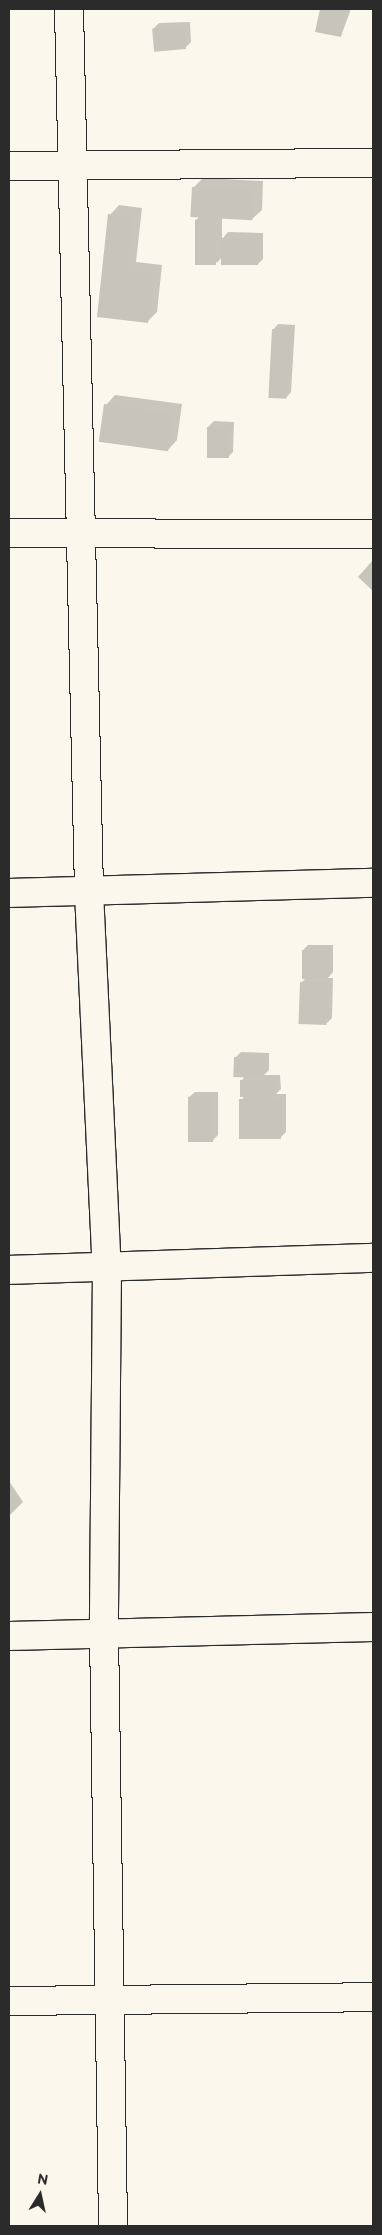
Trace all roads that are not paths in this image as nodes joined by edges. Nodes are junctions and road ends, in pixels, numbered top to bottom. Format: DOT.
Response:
graph roads {
  1 [pos="69,9"];
  2 [pos="70,163"];
  3 [pos="373,163"];
  4 [pos="9,166"];
  5 [pos="79,531"];
  6 [pos="9,532"];
  7 [pos="373,534"];
  8 [pos="373,883"];
  9 [pos="89,892"];
  10 [pos="9,893"];
  11 [pos="373,1258"];
  12 [pos="108,1268"];
  13 [pos="9,1270"];
  14 [pos="373,1627"];
  15 [pos="104,1632"];
  16 [pos="9,1636"];
  17 [pos="373,1997"];
  18 [pos="108,2000"];
  19 [pos="9,2002"];
  20 [pos="113,2226"];
  1 -- 2 [label="street"];
  2 -- 3 [label="street"];
  2 -- 4 [label="street"];
  2 -- 5 [label="street"];
  5 -- 6 [label="street"];
  5 -- 7 [label="street"];
  5 -- 9 [label="street"];
  8 -- 9 [label="street"];
  9 -- 10 [label="street"];
  9 -- 12 [label="street"];
  11 -- 12 [label="street"];
  12 -- 13 [label="street"];
  12 -- 15 [label="street"];
  14 -- 15 [label="street"];
  15 -- 16 [label="street"];
  15 -- 18 [label="street"];
  17 -- 18 [label="street"];
  18 -- 19 [label="street"];
  18 -- 20 [label="street"];
}
